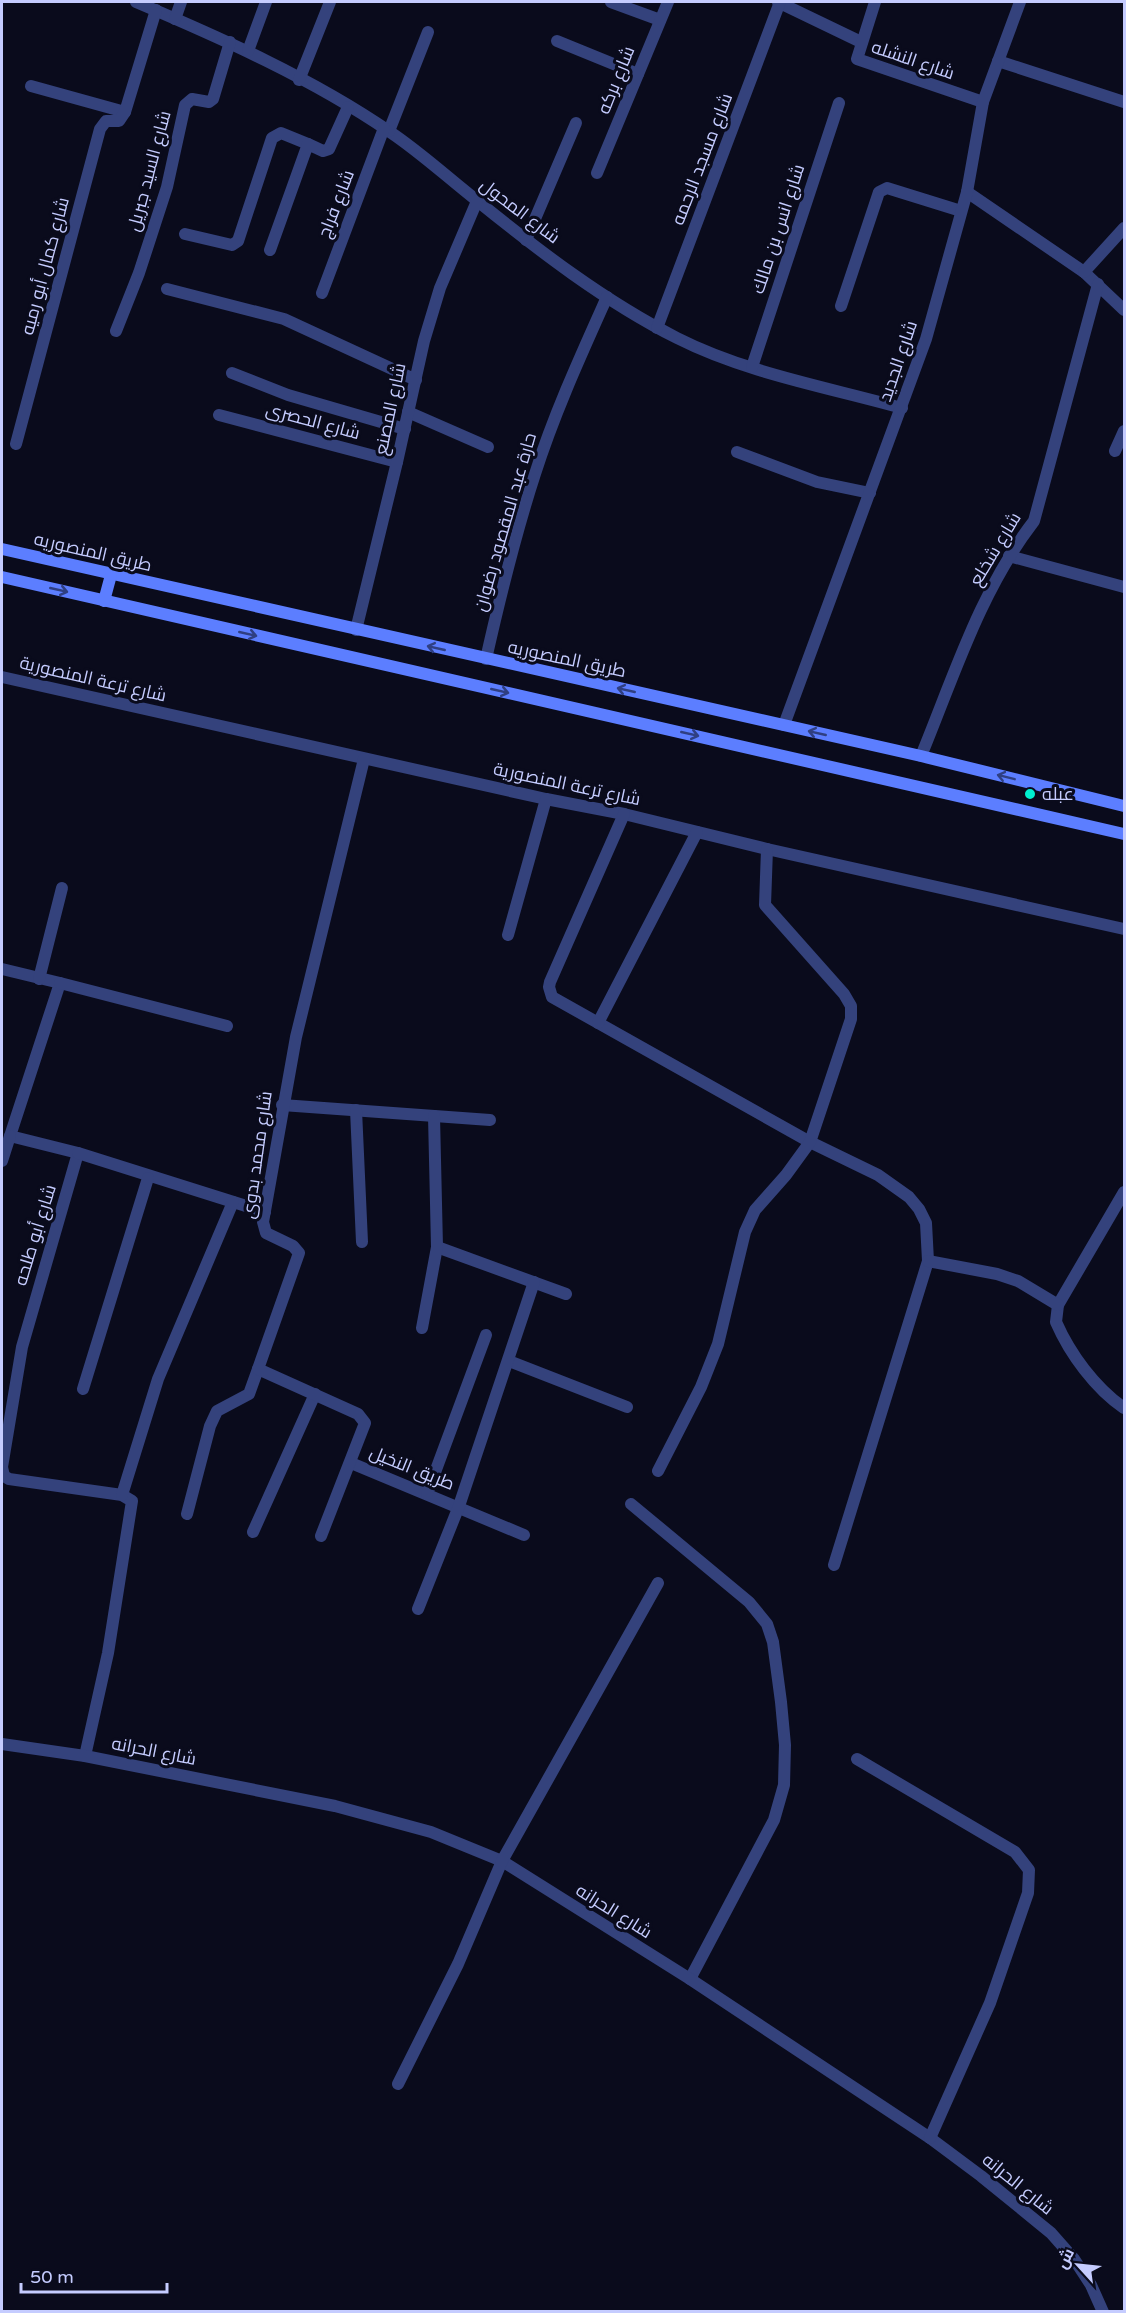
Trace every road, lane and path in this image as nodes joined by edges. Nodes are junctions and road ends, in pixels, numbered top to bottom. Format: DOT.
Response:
graph roads {
  1 [pos="136,2"];
  2 [pos="181,2"];
  3 [pos="266,2"];
  4 [pos="330,2"];
  5 [pos="610,2"];
  6 [pos="668,2"];
  7 [pos="779,2"];
  8 [pos="875,2"];
  9 [pos="1020,2"];
  10 [pos="156,10"];
  11 [pos="176,19"];
  12 [pos="660,20"];
  13 [pos="428,32"];
  14 [pos="557,41"];
  15 [pos="230,42"];
  16 [pos="861,42"];
  17 [pos="248,51"];
  18 [pos="998,61"];
  19 [pos="638,74"];
  20 [pos="299,80"];
  21 [pos="31,86"];
  22 [pos="983,102"];
  23 [pos="1125,102"];
  24 [pos="839,103"];
  25 [pos="348,106"];
  26 [pos="124,112"];
  27 [pos="576,123"];
  28 [pos="387,129"];
  29 [pos="308,144"];
  30 [pos="597,173"];
  31 [pos="967,192"];
  32 [pos="477,201"];
  33 [pos="962,211"];
  34 [pos="1125,228"];
  35 [pos="185,234"];
  36 [pos="526,240"];
  37 [pos="270,250"];
  38 [pos="1084,272"];
  39 [pos="1098,284"];
  40 [pos="166,289"];
  41 [pos="322,293"];
  42 [pos="607,297"];
  43 [pos="841,306"];
  44 [pos="1125,310"];
  45 [pos="657,328"];
  46 [pos="116,331"];
  47 [pos="752,367"];
  48 [pos="232,373"];
  49 [pos="416,380"];
  50 [pos="902,408"];
  51 [pos="408,412"];
  52 [pos="219,415"];
  53 [pos="405,429"];
  54 [pos="1125,431"];
  55 [pos="16,444"];
  56 [pos="488,447"];
  57 [pos="1115,451"];
  58 [pos="737,452"];
  59 [pos="397,462"];
  60 [pos="870,493"];
  61 [pos="2,549"];
  62 [pos="1009,556"];
  63 [pos="111,575"];
  64 [pos="2,577"];
  65 [pos="1125,587"];
  66 [pos="105,601"];
  67 [pos="356,630"];
  68 [pos="486,659"];
  69 [pos="2,676"];
  70 [pos="784,725"];
  71 [pos="921,756"];
  72 [pos="364,759"];
  73 [pos="546,799"];
  74 [pos="1125,806"];
  75 [pos="624,814"];
  76 [pos="697,832"];
  77 [pos="1125,834"];
  78 [pos="767,849"];
  79 [pos="62,888"];
  80 [pos="1125,929"];
  81 [pos="508,935"];
  82 [pos="2,969"];
  83 [pos="39,979"];
  84 [pos="60,983"];
  85 [pos="598,1023"];
  86 [pos="227,1026"];
  87 [pos="282,1105"];
  88 [pos="356,1110"];
  89 [pos="434,1116"];
  90 [pos="490,1120"];
  91 [pos="10,1136"];
  92 [pos="810,1142"];
  93 [pos="78,1153"];
  94 [pos="2,1161"];
  95 [pos="148,1178"];
  96 [pos="1125,1192"];
  97 [pos="233,1202"];
  98 [pos="265,1212"];
  99 [pos="362,1242"];
  100 [pos="437,1247"];
  101 [pos="928,1261"];
  102 [pos="534,1282"];
  103 [pos="566,1294"];
  104 [pos="1058,1305"];
  105 [pos="422,1328"];
  106 [pos="486,1335"];
  107 [pos="509,1361"];
  108 [pos="258,1369"];
  109 [pos="83,1389"];
  110 [pos="315,1394"];
  111 [pos="627,1407"];
  112 [pos="1125,1408"];
  113 [pos="351,1463"];
  114 [pos="658,1471"];
  115 [pos="427,1494"];
  116 [pos="122,1495"];
  117 [pos="631,1504"];
  118 [pos="459,1506"];
  119 [pos="187,1514"];
  120 [pos="253,1532"];
  121 [pos="524,1535"];
  122 [pos="321,1536"];
  123 [pos="834,1565"];
  124 [pos="658,1583"];
  125 [pos="418,1609"];
  126 [pos="2,1744"];
  127 [pos="85,1756"];
  128 [pos="857,1759"];
  129 [pos="502,1861"];
  130 [pos="690,1979"];
  131 [pos="398,2084"];
  132 [pos="930,2138"];
  133 [pos="1103,2312"];
  1 -- 10 [label="street, شارع المحول"];
  2 -- 11 [label="street"];
  3 -- 17 [label="street"];
  4 -- 20 [label="street"];
  5 -- 12 [label="street"];
  6 -- 12 [label="street, شارع بركه"];
  7 -- 16 [label="street, شارع مسجد الرحمه"];
  7 -- 45 [label="street, شارع مسجد الرحمه"];
  8 -- 16 [label="street, شارع النشله"];
  9 -- 18 [label="street, شارع الجديد"];
  10 -- 11 [label="street, شارع المحول"];
  10 -- 26 [label="street"];
  11 -- 15 [label="street, شارع المحول"];
  12 -- 19 [label="street, شارع بركه"];
  13 -- 28 [label="street, شارع فراج"];
  14 -- 19 [label="street"];
  15 -- 17 [label="street, شارع المحول"];
  15 -- 46 [label="street, شارع السيد جبريل"];
  16 -- 22 [label="street, شارع النشله"];
  17 -- 20 [label="street, شارع المحول"];
  18 -- 22 [label="street, شارع الجديد"];
  18 -- 23 [label="street"];
  19 -- 30 [label="street, شارع بركه"];
  20 -- 25 [label="street, شارع المحول"];
  21 -- 26 [label="street"];
  22 -- 31 [label="street, شارع الجديد"];
  24 -- 47 [label="street, شارع انس بن مالك"];
  25 -- 28 [label="street, شارع المحول"];
  25 -- 29 [label="street"];
  26 -- 55 [label="street, شارع كمال أبو رميه"];
  27 -- 36 [label="street"];
  28 -- 32 [label="street, شارع المحول"];
  28 -- 41 [label="street, شارع فراج"];
  29 -- 35 [label="street"];
  29 -- 37 [label="street"];
  31 -- 33 [label="street, شارع الجديد"];
  31 -- 38 [label="street"];
  32 -- 36 [label="street, شارع المحول"];
  32 -- 49 [label="street, شارع المصنع"];
  33 -- 43 [label="street"];
  33 -- 50 [label="street, شارع الجديد"];
  34 -- 38 [label="street"];
  36 -- 42 [label="street, شارع المحول"];
  38 -- 39 [label="street"];
  39 -- 44 [label="street"];
  39 -- 62 [label="street, شارع شخلع"];
  40 -- 49 [label="street"];
  42 -- 45 [label="street, شارع المحول"];
  42 -- 68 [label="street, حارة عبد المقصود رضوان"];
  45 -- 47 [label="street, شارع المحول"];
  47 -- 50 [label="street, شارع المحول"];
  48 -- 53 [label="street"];
  49 -- 51 [label="street, شارع المصنع"];
  50 -- 60 [label="street, شارع الجديد"];
  51 -- 53 [label="street, شارع المصنع"];
  51 -- 56 [label="street"];
  52 -- 59 [label="street, شارع الحصرى"];
  53 -- 59 [label="street, شارع المصنع"];
  54 -- 57 [label="street"];
  58 -- 60 [label="street"];
  59 -- 67 [label="street, شارع المصنع"];
  60 -- 70 [label="street, شارع الجديد"];
  61 -- 63 [label="main road, طريق المنصوريه"];
  62 -- 65 [label="street"];
  62 -- 71 [label="street, شارع شخلع"];
  63 -- 66 [label="main road"];
  63 -- 67 [label="main road, طريق المنصوريه"];
  64 -- 66 [label="main road, one-way"];
  66 -- 77 [label="main road, one-way"];
  68 -- 67 [label="main road, طريق المنصوريه, one-way"];
  70 -- 68 [label="main road, طريق المنصوريه, one-way"];
  69 -- 72 [label="street, شارع ترعة المنصورية"];
  71 -- 70 [label="main road, طريق المنصوريه, one-way"];
  74 -- 71 [label="main road, طريق المنصوريه, one-way"];
  72 -- 73 [label="street, شارع ترعة المنصورية"];
  72 -- 87 [label="street, شارع محمد بدوى"];
  73 -- 75 [label="street, شارع ترعة المنصورية"];
  73 -- 81 [label="street"];
  75 -- 76 [label="street, شارع ترعة المنصورية"];
  75 -- 85 [label="street"];
  76 -- 78 [label="street, شارع ترعة المنصورية"];
  76 -- 85 [label="street"];
  78 -- 80 [label="street, شارع ترعة المنصورية"];
  78 -- 92 [label="street"];
  79 -- 83 [label="street"];
  82 -- 83 [label="street"];
  83 -- 84 [label="street"];
  84 -- 86 [label="street"];
  84 -- 91 [label="street"];
  85 -- 92 [label="street"];
  87 -- 88 [label="street"];
  87 -- 98 [label="street, شارع محمد بدوى"];
  88 -- 89 [label="street"];
  88 -- 99 [label="street"];
  89 -- 90 [label="street"];
  89 -- 100 [label="street"];
  91 -- 93 [label="street"];
  91 -- 94 [label="street"];
  92 -- 101 [label="street"];
  92 -- 114 [label="street"];
  93 -- 95 [label="street"];
  93 -- 116 [label="street, شارع أبو طلحه"];
  95 -- 97 [label="street"];
  95 -- 109 [label="street"];
  96 -- 104 [label="street"];
  97 -- 98 [label="street"];
  97 -- 116 [label="street"];
  98 -- 108 [label="street, شارع محمد بدوى"];
  100 -- 102 [label="street"];
  100 -- 105 [label="street"];
  101 -- 104 [label="street"];
  101 -- 123 [label="street"];
  102 -- 103 [label="street"];
  102 -- 107 [label="street"];
  104 -- 112 [label="street"];
  106 -- 115 [label="street"];
  107 -- 111 [label="street"];
  107 -- 118 [label="street"];
  108 -- 110 [label="street"];
  108 -- 119 [label="street"];
  110 -- 113 [label="street"];
  110 -- 120 [label="street"];
  113 -- 115 [label="street, طريق النخيل"];
  113 -- 122 [label="street"];
  115 -- 118 [label="street, طريق النخيل"];
  116 -- 127 [label="street"];
  117 -- 130 [label="street"];
  118 -- 121 [label="street, طريق النخيل"];
  118 -- 125 [label="street, طريق النخيل"];
  124 -- 129 [label="street"];
  126 -- 127 [label="street, شارع الحرانه"];
  127 -- 129 [label="street, شارع الحرانه"];
  128 -- 132 [label="street"];
  129 -- 130 [label="street, شارع الحرانه"];
  129 -- 131 [label="street"];
  130 -- 132 [label="street, شارع الحرانه"];
  132 -- 133 [label="street, شارع الحرانه"];
}
